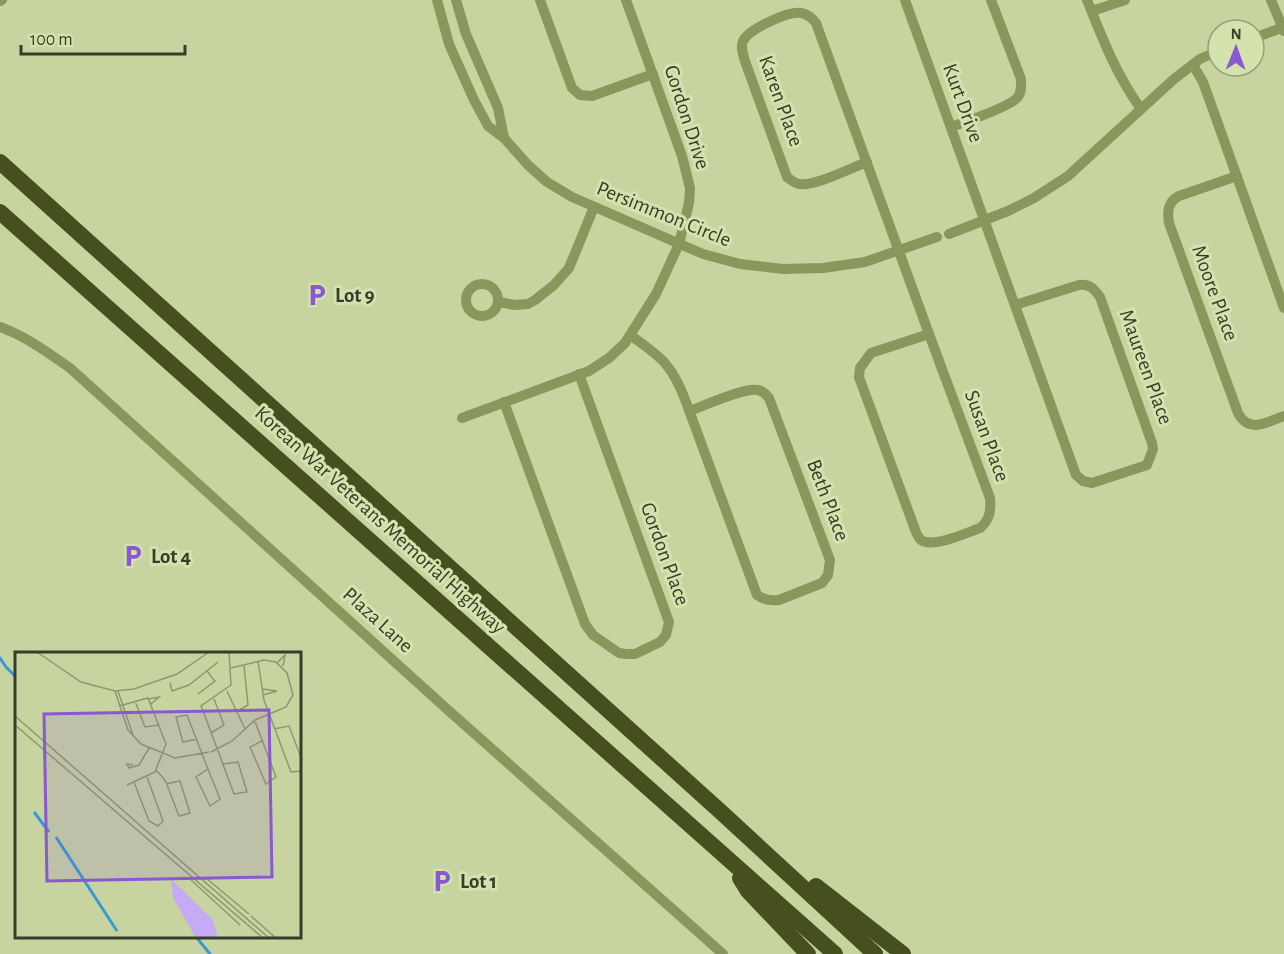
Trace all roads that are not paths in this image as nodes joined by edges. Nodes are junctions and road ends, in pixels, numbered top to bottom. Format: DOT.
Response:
graph roads {
  1 [pos="437,0"];
  2 [pos="456,0"];
  3 [pos="540,0"];
  4 [pos="626,0"];
  5 [pos="904,0"];
  6 [pos="991,0"];
  7 [pos="1087,0"];
  8 [pos="1125,0"];
  9 [pos="1271,0"];
  10 [pos="1092,11"];
  11 [pos="1284,28"];
  12 [pos="1266,34"];
  13 [pos="472,48"];
  14 [pos="1206,56"];
  15 [pos="456,59"];
  16 [pos="1193,65"];
  17 [pos="652,74"];
  18 [pos="1142,109"];
  19 [pos="951,127"];
  20 [pos="504,138"];
  21 [pos="0,162"];
  22 [pos="867,162"];
  23 [pos="1237,176"];
  24 [pos="594,207"];
  25 [pos="0,212"];
  26 [pos="985,220"];
  27 [pos="949,234"];
  28 [pos="937,237"];
  29 [pos="679,244"];
  30 [pos="898,251"];
  31 [pos="499,302"];
  32 [pos="1015,305"];
  33 [pos="1284,308"];
  34 [pos="0,327"];
  35 [pos="929,334"];
  36 [pos="630,335"];
  37 [pos="579,374"];
  38 [pos="504,402"];
  39 [pos="689,411"];
  40 [pos="1284,416"];
  41 [pos="462,417"];
  42 [pos="721,812"];
  43 [pos="731,861"];
  44 [pos="723,954"];
  45 [pos="808,954"];
  46 [pos="835,954"];
  47 [pos="875,954"];
  48 [pos="903,954"];
  1 -- 15 [label="street, Persimmon Circle"];
  2 -- 13 [label="street"];
  3 -- 17 [label="street"];
  4 -- 17 [label="street, Gordon Drive"];
  5 -- 19 [label="street, Kurt Drive"];
  6 -- 19 [label="street"];
  7 -- 10 [label="street"];
  8 -- 10 [label="street"];
  9 -- 11 [label="street"];
  10 -- 18 [label="street"];
  11 -- 12 [label="street"];
  13 -- 15 [label="street"];
  13 -- 20 [label="street"];
  14 -- 16 [label="street"];
  15 -- 20 [label="street, Persimmon Circle"];
  16 -- 18 [label="street"];
  16 -- 23 [label="street"];
  17 -- 29 [label="street, Gordon Drive"];
  18 -- 26 [label="street"];
  19 -- 26 [label="street, Kurt Drive"];
  20 -- 24 [label="street, Persimmon Circle"];
  21 -- 42 [label="highway, Korean War Veterans Memorial Highway"];
  22 -- 22 [label="street, Karen Place"];
  22 -- 30 [label="street, Karen Place"];
  23 -- 33 [label="street"];
  23 -- 40 [label="street, Moore Place"];
  24 -- 29 [label="street, Persimmon Circle"];
  24 -- 31 [label="street"];
  25 -- 43 [label="highway, Korean War Veterans Memorial Highway"];
  26 -- 27 [label="street"];
  26 -- 32 [label="street, Maureen Place"];
  28 -- 30 [label="street, Persimmon Circle"];
  29 -- 30 [label="street, Persimmon Circle"];
  29 -- 36 [label="street, Gordon Drive"];
  30 -- 35 [label="street, Karen Place"];
  32 -- 32 [label="street, Maureen Place"];
  34 -- 44 [label="street, Plaza Lane"];
  35 -- 35 [label="street, Susan Place"];
  36 -- 37 [label="street, Gordon Drive"];
  36 -- 39 [label="street, Beth Place"];
  37 -- 38 [label="street, Gordon Drive"];
  37 -- 38 [label="street, Gordon Place"];
  38 -- 41 [label="street, Gordon Drive"];
  39 -- 39 [label="street, Beth Place"];
  42 -- 47 [label="highway, Korean War Veterans Memorial Highway"];
  42 -- 48 [label="highway, Korean War Veterans Memorial Highway"];
  43 -- 45 [label="highway, Korean War Veterans Memorial Highway"];
  43 -- 46 [label="highway, Korean War Veterans Memorial Highway"];
}
